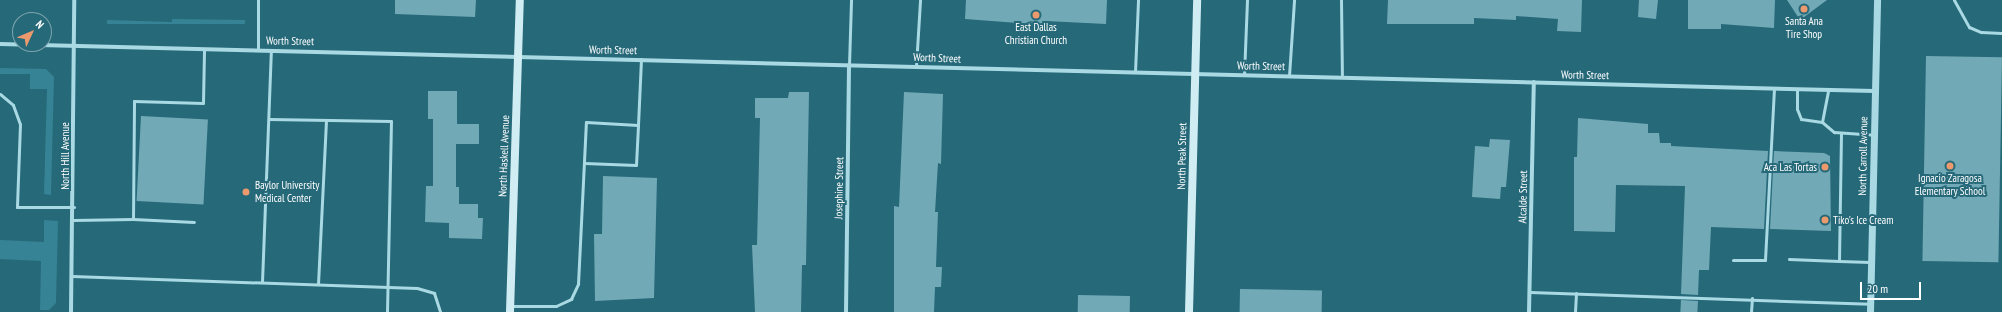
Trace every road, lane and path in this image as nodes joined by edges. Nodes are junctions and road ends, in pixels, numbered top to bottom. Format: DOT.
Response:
graph roads {
  1 [pos="74,0"];
  2 [pos="258,0"];
  3 [pos="520,0"];
  4 [pos="851,0"];
  5 [pos="920,0"];
  6 [pos="1138,0"];
  7 [pos="1197,0"];
  8 [pos="1247,0"];
  9 [pos="1294,0"];
  10 [pos="1341,0"];
  11 [pos="1877,0"];
  12 [pos="1954,0"];
  13 [pos="2002,33"];
  14 [pos="0,44"];
  15 [pos="74,46"];
  16 [pos="204,48"];
  17 [pos="258,50"];
  18 [pos="271,50"];
  19 [pos="517,56"];
  20 [pos="641,59"];
  21 [pos="849,65"];
  22 [pos="916,66"];
  23 [pos="1135,72"];
  24 [pos="1195,74"];
  25 [pos="1244,75"];
  26 [pos="1289,76"];
  27 [pos="1342,77"];
  28 [pos="1534,82"];
  29 [pos="1774,89"];
  30 [pos="1797,89"];
  31 [pos="1828,90"];
  32 [pos="1874,91"];
  33 [pos="0,94"];
  34 [pos="269,119"];
  35 [pos="326,120"];
  36 [pos="1822,122"];
  37 [pos="638,124"];
  38 [pos="1841,133"];
  39 [pos="1874,135"];
  40 [pos="584,163"];
  41 [pos="74,207"];
  42 [pos="133,219"];
  43 [pos="73,220"];
  44 [pos="194,222"];
  45 [pos="1789,259"];
  46 [pos="1733,260"];
  47 [pos="1839,261"];
  48 [pos="1872,262"];
  49 [pos="72,276"];
  50 [pos="262,282"];
  51 [pos="318,284"];
  52 [pos="388,287"];
  53 [pos="1530,292"];
  54 [pos="1576,293"];
  55 [pos="1752,298"];
  56 [pos="1870,304"];
  57 [pos="510,309"];
  58 [pos="71,312"];
  59 [pos="387,312"];
  60 [pos="440,312"];
  61 [pos="846,312"];
  62 [pos="1189,312"];
  63 [pos="1529,312"];
  64 [pos="1575,312"];
  65 [pos="1751,312"];
  66 [pos="1870,312"];
  1 -- 15 [label="street, North Hill Avenue"];
  2 -- 17 [label="lane"];
  3 -- 19 [label="main road, North Haskell Avenue"];
  4 -- 21 [label="lane"];
  5 -- 22 [label="lane"];
  6 -- 23 [label="lane"];
  7 -- 24 [label="main road, North Peak Street"];
  8 -- 25 [label="lane"];
  9 -- 26 [label="lane"];
  10 -- 27 [label="lane"];
  11 -- 32 [label="street, North Carroll Avenue"];
  12 -- 13 [label="lane"];
  14 -- 15 [label="street, Worth Street"];
  15 -- 16 [label="street, Worth Street"];
  15 -- 41 [label="street, North Hill Avenue"];
  16 -- 17 [label="street, Worth Street"];
  16 -- 42 [label="lane"];
  17 -- 18 [label="street, Worth Street"];
  18 -- 19 [label="street, Worth Street"];
  18 -- 34 [label="lane"];
  19 -- 20 [label="street, Worth Street"];
  19 -- 57 [label="main road, North Haskell Avenue"];
  20 -- 21 [label="street, Worth Street"];
  20 -- 37 [label="lane"];
  21 -- 22 [label="street, Worth Street"];
  21 -- 61 [label="street, Josephine Street"];
  22 -- 23 [label="street, Worth Street"];
  23 -- 24 [label="street, Worth Street"];
  24 -- 25 [label="street, Worth Street"];
  24 -- 62 [label="main road, North Peak Street"];
  25 -- 26 [label="street, Worth Street"];
  26 -- 27 [label="street, Worth Street"];
  27 -- 28 [label="street, Worth Street"];
  28 -- 29 [label="street, Worth Street"];
  28 -- 53 [label="street, Alcalde Street"];
  29 -- 30 [label="street, Worth Street"];
  29 -- 46 [label="lane"];
  30 -- 31 [label="street, Worth Street"];
  30 -- 36 [label="lane"];
  31 -- 32 [label="street, Worth Street"];
  31 -- 36 [label="lane"];
  32 -- 39 [label="street, North Carroll Avenue"];
  33 -- 41 [label="lane"];
  34 -- 35 [label="lane"];
  34 -- 50 [label="lane"];
  35 -- 51 [label="lane"];
  35 -- 52 [label="lane"];
  36 -- 38 [label="lane"];
  37 -- 40 [label="lane"];
  37 -- 40 [label="lane"];
  38 -- 39 [label="lane"];
  38 -- 47 [label="lane"];
  39 -- 48 [label="street, North Carroll Avenue"];
  40 -- 57 [label="lane"];
  41 -- 43 [label="street, North Hill Avenue"];
  42 -- 43 [label="lane"];
  42 -- 44 [label="lane"];
  43 -- 49 [label="street, North Hill Avenue"];
  45 -- 47 [label="lane"];
  47 -- 48 [label="lane"];
  48 -- 56 [label="street, North Carroll Avenue"];
  49 -- 50 [label="lane"];
  49 -- 58 [label="street, North Hill Avenue"];
  50 -- 51 [label="lane"];
  51 -- 52 [label="lane"];
  52 -- 59 [label="lane"];
  52 -- 60 [label="lane"];
  53 -- 54 [label="lane"];
  53 -- 63 [label="street, Alcalde Street"];
  54 -- 55 [label="lane"];
  54 -- 64 [label="lane"];
  55 -- 56 [label="lane"];
  55 -- 65 [label="lane"];
  56 -- 66 [label="street, North Carroll Avenue"];
}
